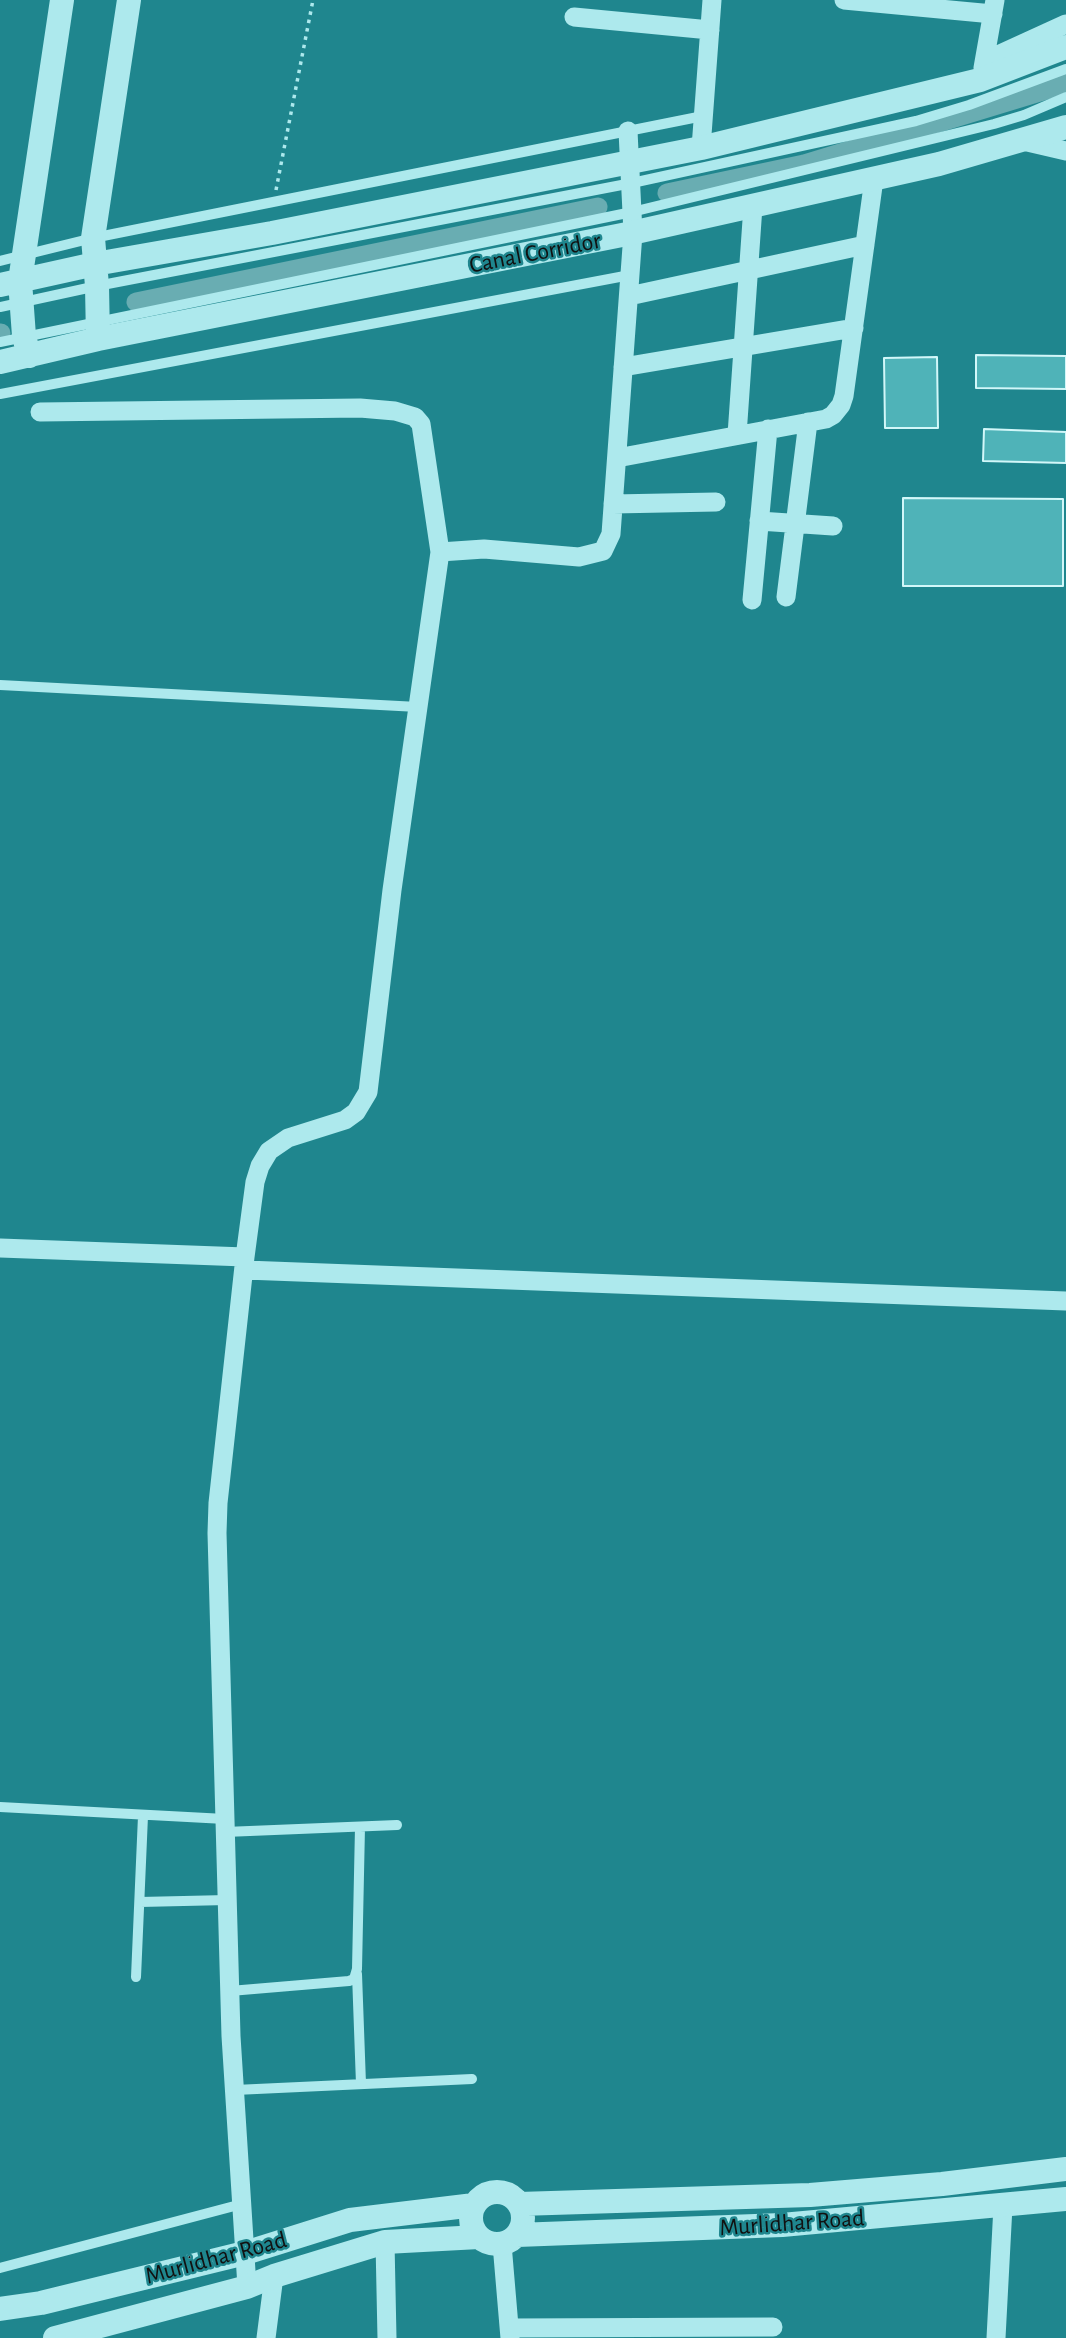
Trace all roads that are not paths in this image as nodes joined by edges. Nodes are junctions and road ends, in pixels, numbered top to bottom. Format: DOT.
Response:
graph roads {
  1 [pos="62,0"];
  2 [pos="129,0"];
  3 [pos="712,0"];
  4 [pos="844,0"];
  5 [pos="919,3"];
  6 [pos="994,7"];
  7 [pos="574,17"];
  8 [pos="1066,24"];
  9 [pos="710,30"];
  10 [pos="1066,47"];
  11 [pos="1066,69"];
  12 [pos="983,70"];
  13 [pos="1066,97"];
  14 [pos="703,116"];
  15 [pos="1066,127"];
  16 [pos="628,131"];
  17 [pos="1023,141"];
  18 [pos="701,148"];
  19 [pos="1066,151"];
  20 [pos="632,173"];
  21 [pos="874,179"];
  22 [pos="753,206"];
  23 [pos="632,222"];
  24 [pos="93,238"];
  25 [pos="865,245"];
  26 [pos="11,258"];
  27 [pos="749,270"];
  28 [pos="96,275"];
  29 [pos="630,275"];
  30 [pos="10,294"];
  31 [pos="629,296"];
  32 [pos="853,328"];
  33 [pos="97,330"];
  34 [pos="18,345"];
  35 [pos="743,345"];
  36 [pos="0,362"];
  37 [pos="624,367"];
  38 [pos="0,394"];
  39 [pos="40,412"];
  40 [pos="808,422"];
  41 [pos="768,429"];
  42 [pos="737,435"];
  43 [pos="617,458"];
  44 [pos="716,502"];
  45 [pos="613,504"];
  46 [pos="760,521"];
  47 [pos="795,524"];
  48 [pos="833,526"];
  49 [pos="440,552"];
  50 [pos="786,597"];
  51 [pos="752,600"];
  52 [pos="0,685"];
  53 [pos="418,707"];
  54 [pos="0,1248"];
  55 [pos="245,1264"];
  56 [pos="1066,1301"];
  57 [pos="0,1807"];
  58 [pos="143,1816"];
  59 [pos="397,1825"];
  60 [pos="225,1826"];
  61 [pos="359,1827"];
  62 [pos="228,1900"];
  63 [pos="140,1902"];
  64 [pos="357,1974"];
  65 [pos="136,1977"];
  66 [pos="230,1991"];
  67 [pos="472,2079"];
  68 [pos="361,2084"];
  69 [pos="235,2090"];
  70 [pos="1066,2169"];
  71 [pos="1066,2199"];
  72 [pos="243,2204"];
  73 [pos="519,2204"];
  74 [pos="474,2205"];
  75 [pos="1003,2206"];
  76 [pos="499,2239"];
  77 [pos="386,2242"];
  78 [pos="245,2253"];
  79 [pos="0,2268"];
  80 [pos="274,2276"];
  81 [pos="247,2287"];
  82 [pos="0,2309"];
  83 [pos="773,2327"];
  84 [pos="510,2333"];
  85 [pos="612,2333"];
  86 [pos="705,2333"];
  87 [pos="55,2338"];
  88 [pos="266,2338"];
  89 [pos="387,2338"];
  90 [pos="996,2338"];
  1 -- 26 [label="street"];
  2 -- 24 [label="street"];
  3 -- 9 [label="street"];
  4 -- 5 [label="street"];
  5 -- 6 [label="street"];
  6 -- 12 [label="street"];
  7 -- 9 [label="street"];
  8 -- 12 [label="street"];
  9 -- 14 [label="street"];
  10 -- 12 [label="street"];
  11 -- 20 [label="lane"];
  12 -- 18 [label="street"];
  13 -- 23 [label="lane"];
  14 -- 16 [label="lane"];
  14 -- 18 [label="street"];
  15 -- 17 [label="street, Canal Corridor"];
  16 -- 20 [label="street"];
  16 -- 24 [label="lane"];
  17 -- 19 [label="street"];
  17 -- 21 [label="street, Canal Corridor"];
  18 -- 20 [label="street"];
  20 -- 23 [label="street"];
  20 -- 28 [label="street"];
  21 -- 22 [label="street, Canal Corridor"];
  21 -- 25 [label="street"];
  22 -- 23 [label="street, Canal Corridor"];
  22 -- 27 [label="street"];
  23 -- 29 [label="street"];
  23 -- 33 [label="street, Canal Corridor"];
  24 -- 26 [label="lane"];
  24 -- 28 [label="street"];
  25 -- 27 [label="street"];
  25 -- 32 [label="street"];
  26 -- 30 [label="street"];
  27 -- 31 [label="street"];
  27 -- 35 [label="street"];
  28 -- 30 [label="street"];
  28 -- 33 [label="street"];
  29 -- 31 [label="street"];
  29 -- 38 [label="lane"];
  30 -- 34 [label="street"];
  31 -- 37 [label="street"];
  32 -- 35 [label="street"];
  32 -- 40 [label="street"];
  33 -- 34 [label="street, Canal Corridor"];
  34 -- 36 [label="street, Canal Corridor"];
  35 -- 37 [label="street"];
  35 -- 42 [label="street"];
  37 -- 43 [label="street"];
  39 -- 49 [label="street"];
  40 -- 41 [label="street"];
  40 -- 47 [label="street"];
  41 -- 42 [label="street"];
  41 -- 46 [label="street"];
  42 -- 43 [label="street"];
  43 -- 45 [label="street"];
  44 -- 45 [label="street"];
  45 -- 49 [label="street"];
  46 -- 47 [label="street"];
  46 -- 51 [label="street"];
  47 -- 48 [label="street"];
  47 -- 50 [label="street"];
  49 -- 53 [label="street"];
  52 -- 53 [label="lane"];
  53 -- 55 [label="street"];
  54 -- 55 [label="street"];
  55 -- 56 [label="street"];
  55 -- 60 [label="street"];
  57 -- 58 [label="lane"];
  58 -- 60 [label="lane"];
  58 -- 63 [label="lane"];
  59 -- 61 [label="lane"];
  60 -- 61 [label="lane"];
  60 -- 62 [label="street"];
  61 -- 64 [label="lane"];
  62 -- 63 [label="lane"];
  62 -- 66 [label="street"];
  63 -- 65 [label="lane"];
  64 -- 66 [label="lane"];
  64 -- 68 [label="lane"];
  66 -- 69 [label="street"];
  67 -- 68 [label="lane"];
  68 -- 69 [label="lane"];
  69 -- 72 [label="street"];
  70 -- 73 [label="street, Murlidhar Road"];
  71 -- 75 [label="street, Murlidhar Road"];
  72 -- 78 [label="street"];
  72 -- 79 [label="lane"];
  73 -- 74 [label="street"];
  73 -- 76 [label="street"];
  74 -- 76 [label="street"];
  74 -- 78 [label="street, Murlidhar Road"];
  75 -- 76 [label="street, Murlidhar Road"];
  75 -- 90 [label="street"];
  76 -- 77 [label="street, Murlidhar Road"];
  76 -- 84 [label="street"];
  77 -- 80 [label="street, Murlidhar Road"];
  77 -- 89 [label="street"];
  78 -- 81 [label="street"];
  78 -- 82 [label="street, Murlidhar Road"];
  80 -- 81 [label="street, Murlidhar Road"];
  80 -- 88 [label="street"];
  81 -- 87 [label="street, Murlidhar Road"];
  83 -- 86 [label="street"];
  84 -- 85 [label="street"];
  85 -- 86 [label="street"];
}
